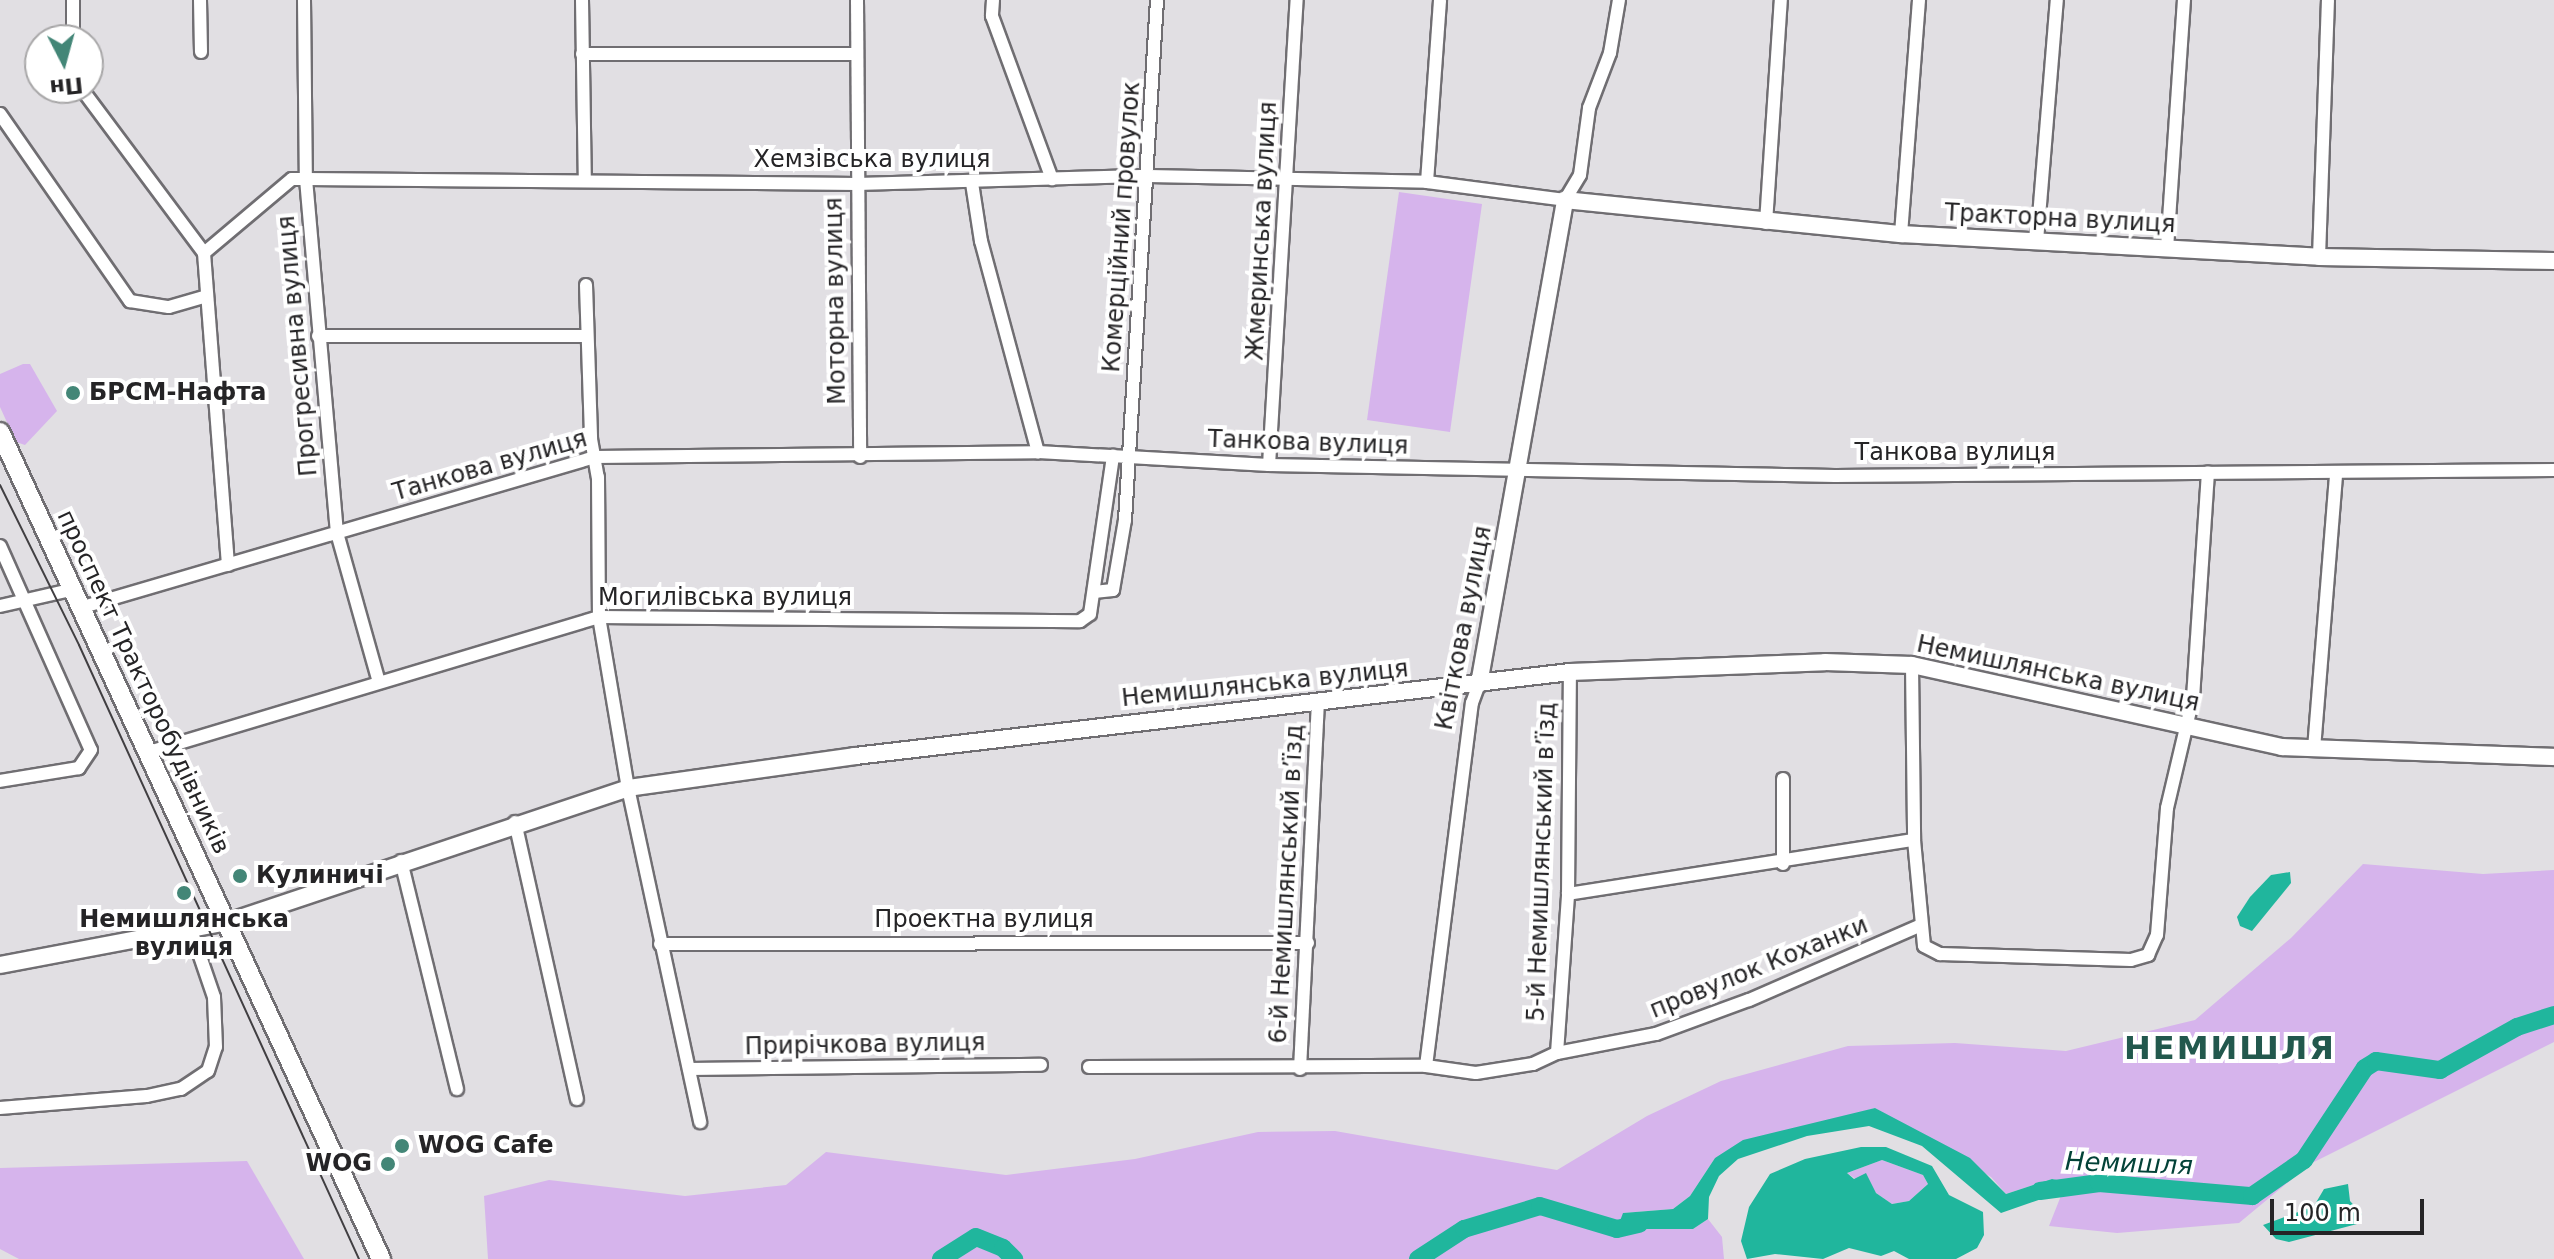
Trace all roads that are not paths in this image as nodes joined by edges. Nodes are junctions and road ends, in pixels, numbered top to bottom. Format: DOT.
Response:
graph roads {
  1 [pos="73,0"];
  2 [pos="200,0"];
  3 [pos="304,0"];
  4 [pos="582,0"];
  5 [pos="857,0"];
  6 [pos="993,0"];
  7 [pos="1157,0"];
  8 [pos="1297,0"];
  9 [pos="1440,0"];
  10 [pos="1619,0"];
  11 [pos="1781,0"];
  12 [pos="1919,0"];
  13 [pos="2057,0"];
  14 [pos="2184,0"];
  15 [pos="2328,0"];
  16 [pos="73,24"];
  17 [pos="201,52"];
  18 [pos="582,54"];
  19 [pos="856,54"];
  20 [pos="93,104"];
  21 [pos="0,114"];
  22 [pos="1149,176"];
  23 [pos="306,179"];
  24 [pos="1052,179"];
  25 [pos="1288,180"];
  26 [pos="585,181"];
  27 [pos="1427,182"];
  28 [pos="972,183"];
  29 [pos="857,184"];
  30 [pos="1565,200"];
  31 [pos="1766,223"];
  32 [pos="1901,234"];
  33 [pos="2037,241"];
  34 [pos="2167,249"];
  35 [pos="204,253"];
  36 [pos="2319,257"];
  37 [pos="2554,261"];
  38 [pos="586,285"];
  39 [pos="204,297"];
  40 [pos="318,336"];
  41 [pos="586,336"];
  42 [pos="0,432"];
  43 [pos="1038,452"];
  44 [pos="1113,456"];
  45 [pos="595,457"];
  46 [pos="860,457"];
  47 [pos="1130,457"];
  48 [pos="1269,465"];
  49 [pos="2554,470"];
  50 [pos="1519,471"];
  51 [pos="2208,472"];
  52 [pos="2336,473"];
  53 [pos="337,533"];
  54 [pos="0,546"];
  55 [pos="228,565"];
  56 [pos="74,589"];
  57 [pos="1094,592"];
  58 [pos="26,599"];
  59 [pos="0,606"];
  60 [pos="83,607"];
  61 [pos="599,617"];
  62 [pos="1912,665"];
  63 [pos="1570,672"];
  64 [pos="379,682"];
  65 [pos="1479,684"];
  66 [pos="1318,702"];
  67 [pos="2189,726"];
  68 [pos="2314,749"];
  69 [pos="149,752"];
  70 [pos="2554,757"];
  71 [pos="1783,779"];
  72 [pos="0,781"];
  73 [pos="628,788"];
  74 [pos="515,822"];
  75 [pos="1914,840"];
  76 [pos="401,861"];
  77 [pos="1783,864"];
  78 [pos="1568,894"];
  79 [pos="228,922"];
  80 [pos="1919,926"];
  81 [pos="191,930"];
  82 [pos="1308,943"];
  83 [pos="660,944"];
  84 [pos="0,965"];
  85 [pos="1557,1053"];
  86 [pos="1041,1065"];
  87 [pos="1426,1066"];
  88 [pos="1089,1067"];
  89 [pos="689,1069"];
  90 [pos="1300,1069"];
  91 [pos="457,1089"];
  92 [pos="577,1099"];
  93 [pos="0,1108"];
  94 [pos="700,1122"];
  95 [pos="381,1259"];
  1 -- 16 [label="street"];
  2 -- 17 [label="street"];
  3 -- 23 [label="street, Прогресивна вулиця"];
  4 -- 18 [label="street"];
  5 -- 19 [label="street, Моторна вулиця"];
  6 -- 24 [label="street"];
  7 -- 22 [label="street, Комерційний провулок"];
  8 -- 25 [label="street, Жмеринська вулиця"];
  9 -- 27 [label="street"];
  10 -- 30 [label="street"];
  11 -- 31 [label="street"];
  12 -- 32 [label="street"];
  13 -- 33 [label="street"];
  14 -- 34 [label="street"];
  15 -- 36 [label="street"];
  18 -- 19 [label="street"];
  18 -- 26 [label="street"];
  19 -- 29 [label="street, Моторна вулиця"];
  20 -- 35 [label="street"];
  21 -- 39 [label="street"];
  22 -- 24 [label="street, Хемзівська вулиця"];
  22 -- 25 [label="street, Хемзівська вулиця"];
  22 -- 47 [label="street, Комерційний провулок"];
  23 -- 26 [label="street, Хемзівська вулиця"];
  23 -- 35 [label="street, Хемзівська вулиця"];
  23 -- 40 [label="street, Прогресивна вулиця"];
  24 -- 28 [label="street, Хемзівська вулиця"];
  25 -- 27 [label="street, Хемзівська вулиця"];
  25 -- 48 [label="street, Жмеринська вулиця"];
  26 -- 29 [label="street, Хемзівська вулиця"];
  27 -- 30 [label="street, Хемзівська вулиця"];
  28 -- 29 [label="street, Хемзівська вулиця"];
  28 -- 43 [label="street"];
  29 -- 46 [label="street, Моторна вулиця"];
  30 -- 31 [label="street, Тракторна вулиця"];
  30 -- 50 [label="street, Квіткова вулиця"];
  31 -- 32 [label="street, Тракторна вулиця"];
  32 -- 33 [label="street, Тракторна вулиця"];
  33 -- 34 [label="street, Тракторна вулиця"];
  34 -- 36 [label="street, Тракторна вулиця"];
  35 -- 39 [label="street"];
  36 -- 37 [label="street, Тракторна вулиця"];
  38 -- 41 [label="street"];
  39 -- 55 [label="street"];
  40 -- 41 [label="street"];
  40 -- 53 [label="street, Прогресивна вулиця"];
  41 -- 45 [label="street"];
  42 -- 56 [label="main road, проспект Тракторобудівників"];
  43 -- 44 [label="street, Танкова вулиця"];
  43 -- 46 [label="street, Танкова вулиця"];
  44 -- 47 [label="street, Танкова вулиця"];
  44 -- 57 [label="street"];
  45 -- 46 [label="street, Танкова вулиця"];
  45 -- 53 [label="street, Танкова вулиця"];
  45 -- 61 [label="street"];
  47 -- 48 [label="street, Танкова вулиця"];
  47 -- 57 [label="street, Комерційний провулок"];
  48 -- 50 [label="street, Танкова вулиця"];
  49 -- 52 [label="street, Танкова вулиця"];
  50 -- 51 [label="street, Танкова вулиця"];
  50 -- 65 [label="street, Квіткова вулиця"];
  51 -- 52 [label="street, Танкова вулиця"];
  51 -- 67 [label="street"];
  52 -- 68 [label="street"];
  53 -- 55 [label="street, Танкова вулиця"];
  53 -- 64 [label="street, Прогресивна вулиця"];
  54 -- 58 [label="street"];
  55 -- 60 [label="street, Танкова вулиця"];
  56 -- 58 [label="street"];
  56 -- 60 [label="main road, проспект Тракторобудівників"];
  57 -- 61 [label="street, Могилівська вулиця"];
  58 -- 59 [label="street"];
  58 -- 72 [label="street"];
  60 -- 69 [label="main road, проспект Тракторобудівників"];
  61 -- 64 [label="street, Могилівська вулиця"];
  61 -- 73 [label="street"];
  62 -- 63 [label="street, Немишлянська вулиця"];
  62 -- 67 [label="street, Немишлянська вулиця"];
  62 -- 75 [label="street"];
  63 -- 65 [label="street, Немишлянська вулиця"];
  63 -- 78 [label="street, 5-й Немишлянський в’їзд"];
  64 -- 69 [label="street, Могилівська вулиця"];
  65 -- 66 [label="street, Немишлянська вулиця"];
  65 -- 87 [label="street, Квіткова вулиця"];
  66 -- 73 [label="street, Немишлянська вулиця"];
  66 -- 82 [label="street, 6-й Немишлянський в’їзд"];
  67 -- 68 [label="street, Немишлянська вулиця"];
  67 -- 80 [label="street"];
  68 -- 70 [label="street, Немишлянська вулиця"];
  69 -- 79 [label="main road, проспект Тракторобудівників"];
  71 -- 77 [label="street"];
  73 -- 74 [label="street, Немишлянська вулиця"];
  73 -- 83 [label="street"];
  74 -- 76 [label="street, Немишлянська вулиця"];
  74 -- 92 [label="street"];
  75 -- 77 [label="street"];
  75 -- 80 [label="street"];
  76 -- 79 [label="street, Немишлянська вулиця"];
  76 -- 91 [label="street"];
  77 -- 78 [label="street"];
  78 -- 85 [label="street, 5-й Немишлянський в’їзд"];
  79 -- 81 [label="street, Немишлянська вулиця"];
  79 -- 95 [label="main road, проспект Тракторобудівників"];
  80 -- 85 [label="street, провулок Коханки"];
  81 -- 84 [label="street, Немишлянська вулиця"];
  81 -- 93 [label="street"];
  82 -- 83 [label="street, Проектна вулиця"];
  82 -- 90 [label="street, 6-й Немишлянський в’їзд"];
  83 -- 89 [label="street"];
  85 -- 87 [label="street, провулок Коханки"];
  86 -- 89 [label="street, Прирічкова вулиця"];
  87 -- 90 [label="street"];
  88 -- 90 [label="street"];
  89 -- 94 [label="street"];
}
